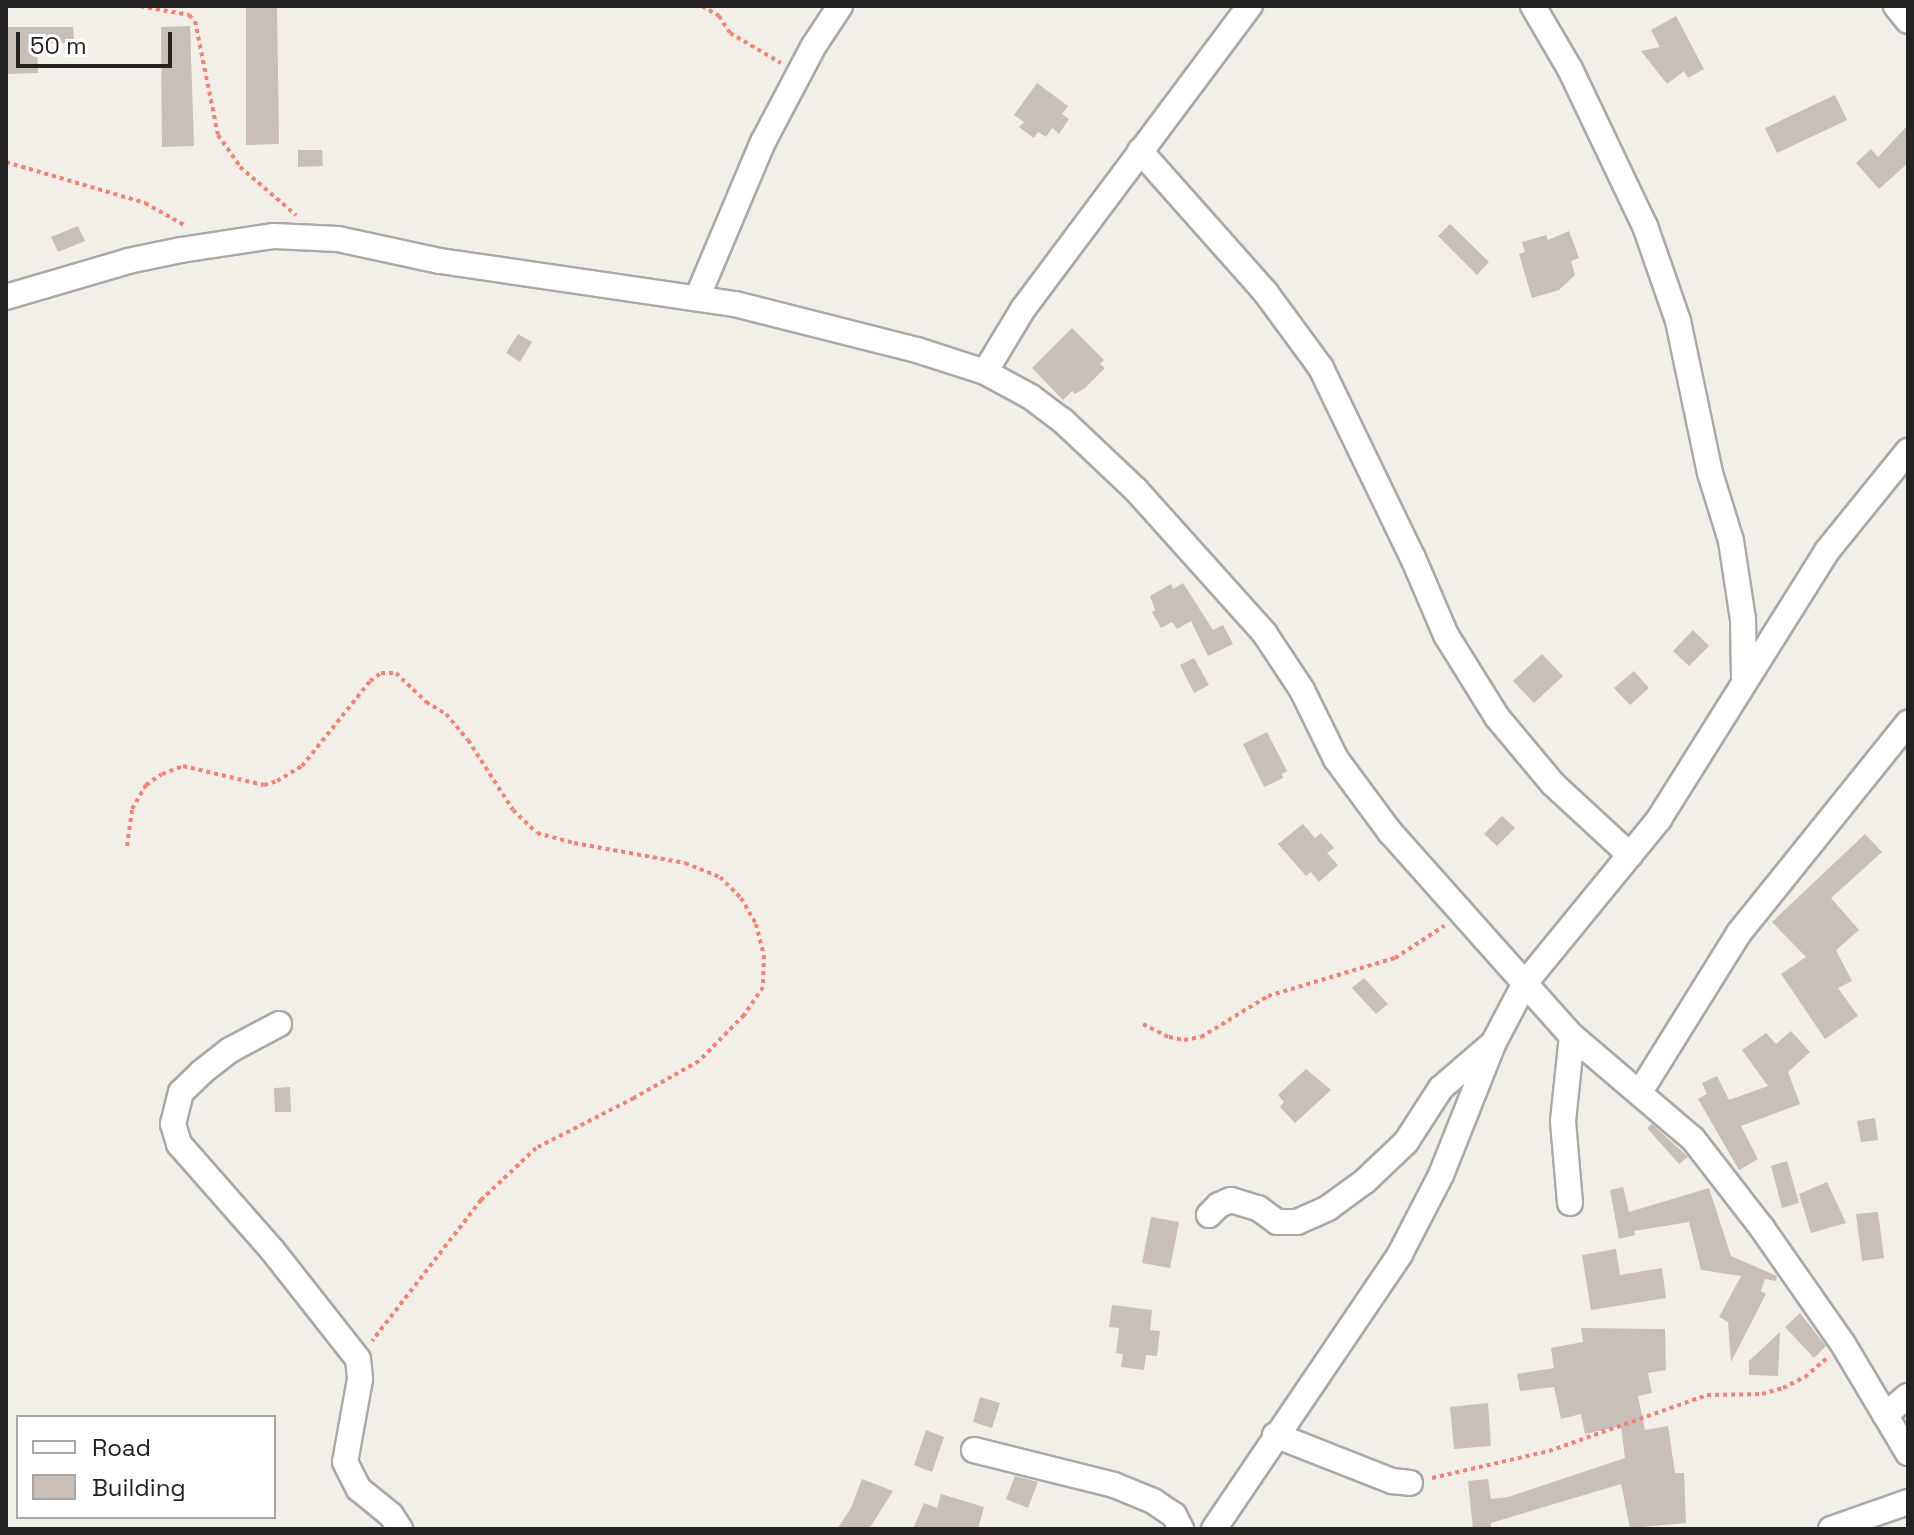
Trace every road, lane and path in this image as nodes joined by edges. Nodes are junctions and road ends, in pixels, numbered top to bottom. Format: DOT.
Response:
graph roads {
  1 [pos="140,6"];
  2 [pos="702,6"];
  3 [pos="840,6"];
  4 [pos="1250,6"];
  5 [pos="1533,6"];
  6 [pos="1896,6"];
  7 [pos="1908,21"];
  8 [pos="797,78"];
  9 [pos="1140,151"];
  10 [pos="6,162"];
  11 [pos="322,237"];
  12 [pos="220,245"];
  13 [pos="6,297"];
  14 [pos="697,298"];
  15 [pos="985,372"];
  16 [pos="1908,451"];
  17 [pos="1744,679"];
  18 [pos="1908,723"];
  19 [pos="127,846"];
  20 [pos="1630,855"];
  21 [pos="1462,913"];
  22 [pos="1525,983"];
  23 [pos="279,1024"];
  24 [pos="1143,1024"];
  25 [pos="1572,1036"];
  26 [pos="1494,1042"];
  27 [pos="1640,1092"];
  28 [pos="1570,1203"];
  29 [pos="1209,1215"];
  30 [pos="1843,1344"];
  31 [pos="358,1359"];
  32 [pos="1908,1396"];
  33 [pos="1885,1415"];
  34 [pos="1275,1435"];
  35 [pos="974,1450"];
  36 [pos="1908,1453"];
  37 [pos="1410,1483"];
  38 [pos="1908,1502"];
  39 [pos="1218,1527"];
  40 [pos="400,1529"];
  41 [pos="1181,1529"];
  42 [pos="1831,1529"];
  1 -- 11 [label="path"];
  2 -- 8 [label="path"];
  3 -- 8 [label="street"];
  4 -- 9 [label="street"];
  5 -- 17 [label="street"];
  6 -- 7 [label="street"];
  8 -- 14 [label="street"];
  9 -- 15 [label="street"];
  9 -- 20 [label="street"];
  10 -- 12 [label="path"];
  11 -- 12 [label="street"];
  11 -- 14 [label="street"];
  12 -- 13 [label="street"];
  14 -- 15 [label="street"];
  15 -- 21 [label="street"];
  16 -- 17 [label="street"];
  17 -- 20 [label="street"];
  18 -- 27 [label="street"];
  19 -- 31 [label="path"];
  20 -- 22 [label="street"];
  21 -- 22 [label="street"];
  21 -- 24 [label="path"];
  22 -- 25 [label="street"];
  22 -- 26 [label="street"];
  23 -- 31 [label="street"];
  25 -- 27 [label="street"];
  25 -- 28 [label="street"];
  26 -- 29 [label="street"];
  26 -- 34 [label="street"];
  27 -- 30 [label="street"];
  30 -- 33 [label="street"];
  30 -- 37 [label="path"];
  31 -- 40 [label="street"];
  32 -- 33 [label="street"];
  33 -- 36 [label="street"];
  34 -- 37 [label="street"];
  34 -- 39 [label="street"];
  35 -- 41 [label="street"];
  38 -- 42 [label="street"];
}
